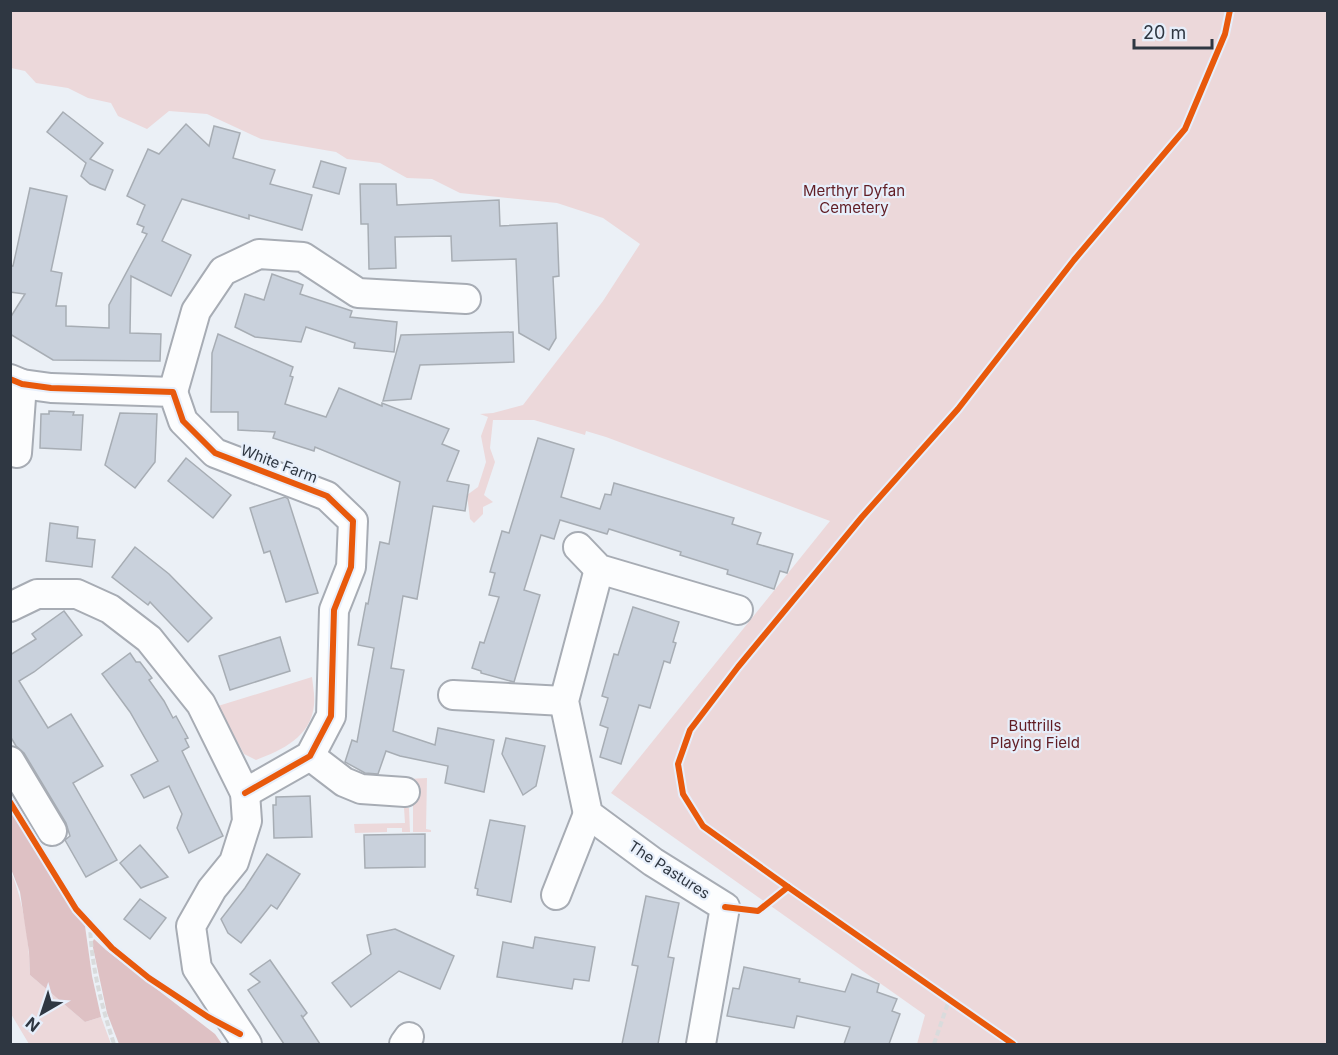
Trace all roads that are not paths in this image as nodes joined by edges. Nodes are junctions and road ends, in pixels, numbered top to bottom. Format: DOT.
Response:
graph roads {
  1 [pos="466,299"];
  2 [pos="16,382"];
  3 [pos="173,392"];
  4 [pos="18,453"];
  5 [pos="578,547"];
  6 [pos="599,569"];
  7 [pos="10,608"];
  8 [pos="738,610"];
  9 [pos="453,695"];
  10 [pos="564,701"];
  11 [pos="310,756"];
  12 [pos="10,761"];
  13 [pos="245,792"];
  14 [pos="405,792"];
  15 [pos="588,814"];
  16 [pos="52,831"];
  17 [pos="556,895"];
  18 [pos="247,1044"];
  19 [pos="701,1044"];
  1 -- 3 [label="street"];
  2 -- 3 [label="street"];
  2 -- 4 [label="street"];
  3 -- 11 [label="street, White Farm"];
  5 -- 6 [label="street"];
  6 -- 8 [label="street"];
  6 -- 10 [label="street"];
  7 -- 13 [label="street"];
  9 -- 10 [label="street"];
  10 -- 15 [label="street"];
  11 -- 13 [label="street"];
  11 -- 14 [label="street"];
  12 -- 16 [label="street"];
  13 -- 18 [label="street"];
  15 -- 17 [label="street"];
  15 -- 19 [label="street, The Pastures"];
}
